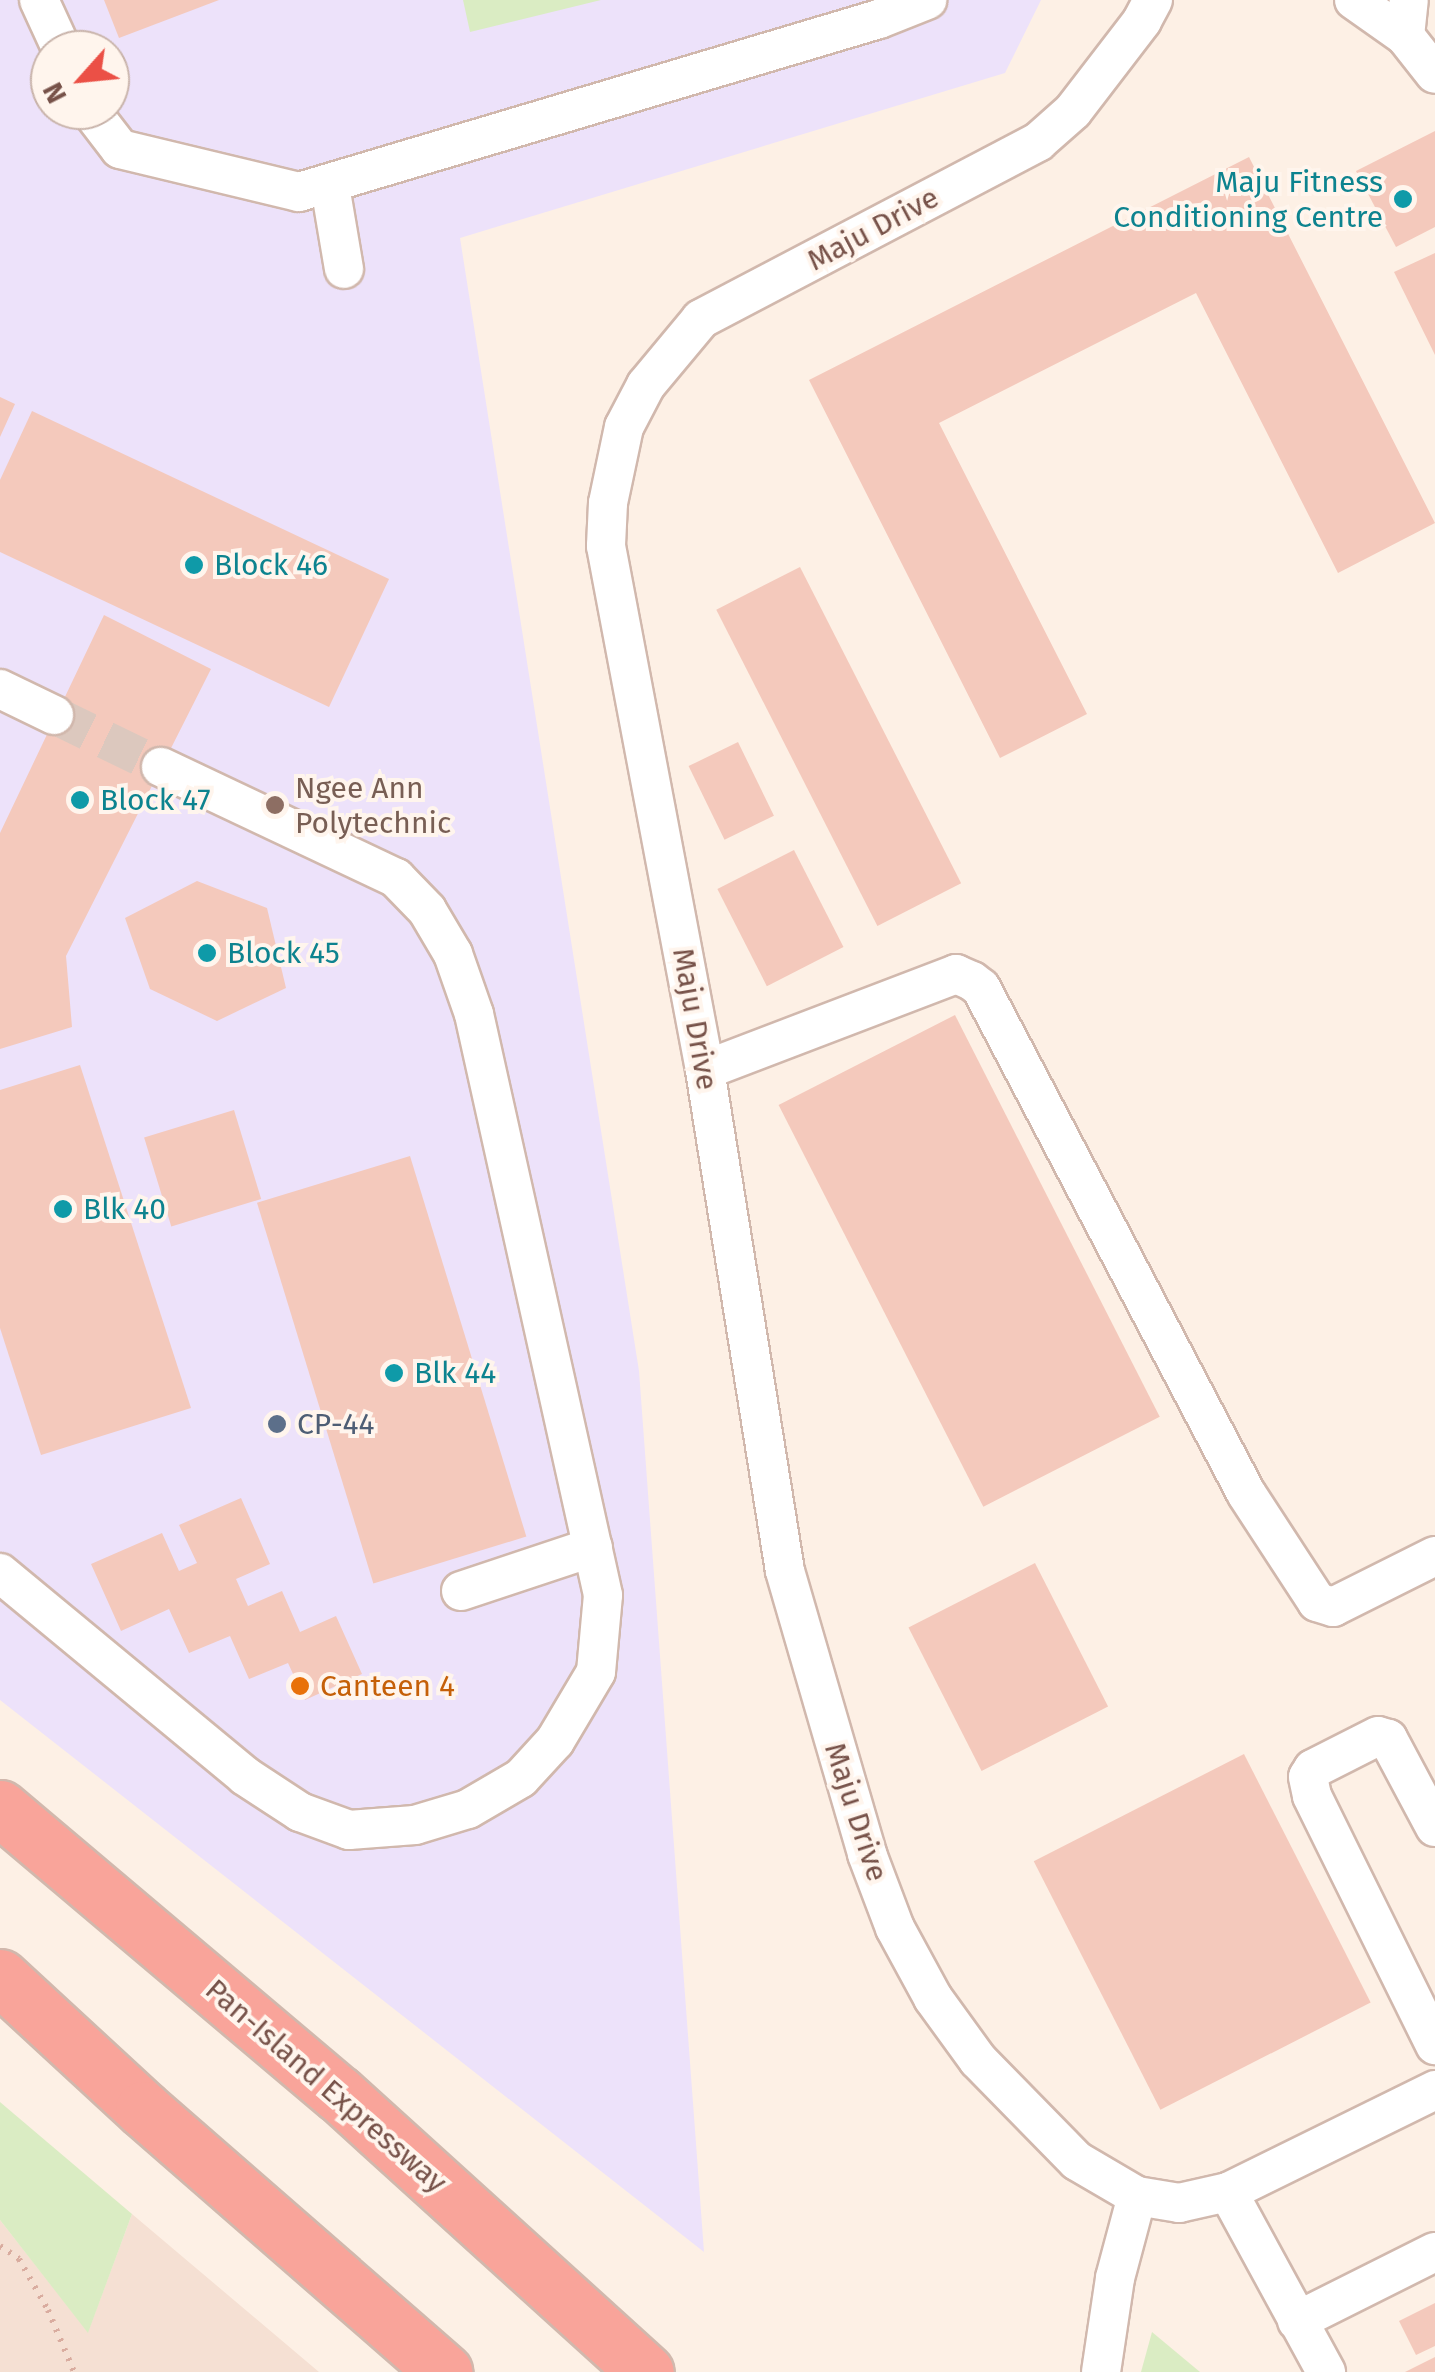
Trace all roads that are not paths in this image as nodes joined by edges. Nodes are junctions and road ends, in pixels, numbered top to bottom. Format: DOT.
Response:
graph roads {
  1 [pos="39,0"];
  2 [pos="926,0"];
  3 [pos="1153,0"];
  4 [pos="1354,0"];
  5 [pos="1407,18"];
  6 [pos="53,30"];
  7 [pos="1435,74"];
  8 [pos="105,130"];
  9 [pos="330,186"];
  10 [pos="344,268"];
  11 [pos="0,689"];
  12 [pos="54,715"];
  13 [pos="162,767"];
  14 [pos="705,1070"];
  15 [pos="593,1547"];
  16 [pos="1435,1556"];
  17 [pos="0,1573"];
  18 [pos="461,1590"];
  19 [pos="0,1808"];
  20 [pos="1435,1827"];
  21 [pos="0,1977"];
  22 [pos="1424,1996"];
  23 [pos="1435,2045"];
  24 [pos="1435,2090"];
  25 [pos="1228,2192"];
  26 [pos="1137,2196"];
  27 [pos="1435,2252"];
  28 [pos="1297,2321"];
  29 [pos="446,2372"];
  30 [pos="646,2372"];
  31 [pos="1101,2372"];
  32 [pos="1326,2372"];
  1 -- 6 [label="lane"];
  2 -- 9 [label="lane"];
  3 -- 14 [label="lane, Maju Drive"];
  4 -- 5 [label="lane"];
  5 -- 7 [label="lane"];
  8 -- 9 [label="lane"];
  9 -- 10 [label="lane"];
  11 -- 12 [label="lane"];
  13 -- 15 [label="lane"];
  14 -- 16 [label="lane"];
  14 -- 26 [label="lane, Maju Drive"];
  15 -- 17 [label="lane"];
  15 -- 18 [label="lane"];
  19 -- 30 [label="highway, Pan-Island Expressway"];
  20 -- 22 [label="lane"];
  21 -- 29 [label="highway"];
  22 -- 23 [label="lane"];
  24 -- 25 [label="lane, Maju Drive"];
  25 -- 26 [label="lane, Maju Drive"];
  25 -- 28 [label="lane"];
  26 -- 31 [label="lane"];
  27 -- 28 [label="lane"];
  28 -- 32 [label="lane"];
}
